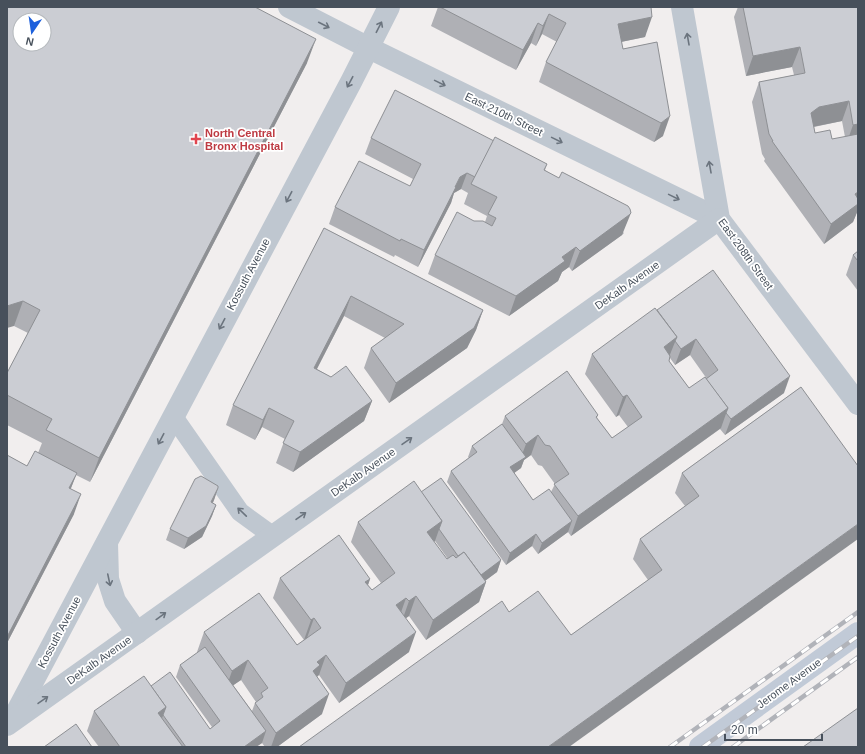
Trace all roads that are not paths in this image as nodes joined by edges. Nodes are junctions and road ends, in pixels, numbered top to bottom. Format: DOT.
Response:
graph roads {
  1 [pos="289,7"];
  2 [pos="389,7"];
  3 [pos="682,7"];
  4 [pos="369,48"];
  5 [pos="719,219"];
  6 [pos="858,404"];
  7 [pos="173,416"];
  8 [pos="273,536"];
  9 [pos="107,542"];
  10 [pos="137,633"];
  11 [pos="858,633"];
  12 [pos="9,724"];
  13 [pos="700,747"];
  1 -- 4 [label="street, East 210th Street, one-way"];
  4 -- 2 [label="street, Kossuth Avenue, one-way"];
  5 -- 3 [label="street, East 208th Street, one-way"];
  4 -- 5 [label="street, East 210th Street, one-way"];
  4 -- 7 [label="street, Kossuth Avenue, one-way"];
  5 -- 6 [label="street, East 208th Street"];
  8 -- 5 [label="street, DeKalb Avenue, one-way"];
  8 -- 7 [label="lane, one-way"];
  7 -- 9 [label="street, Kossuth Avenue, one-way"];
  10 -- 8 [label="street, DeKalb Avenue, one-way"];
  9 -- 10 [label="street, Kossuth Avenue, one-way"];
  9 -- 12 [label="street, Kossuth Avenue"];
  12 -- 10 [label="street, DeKalb Avenue, one-way"];
  11 -- 13 [label="main road, Jerome Avenue"];
}
